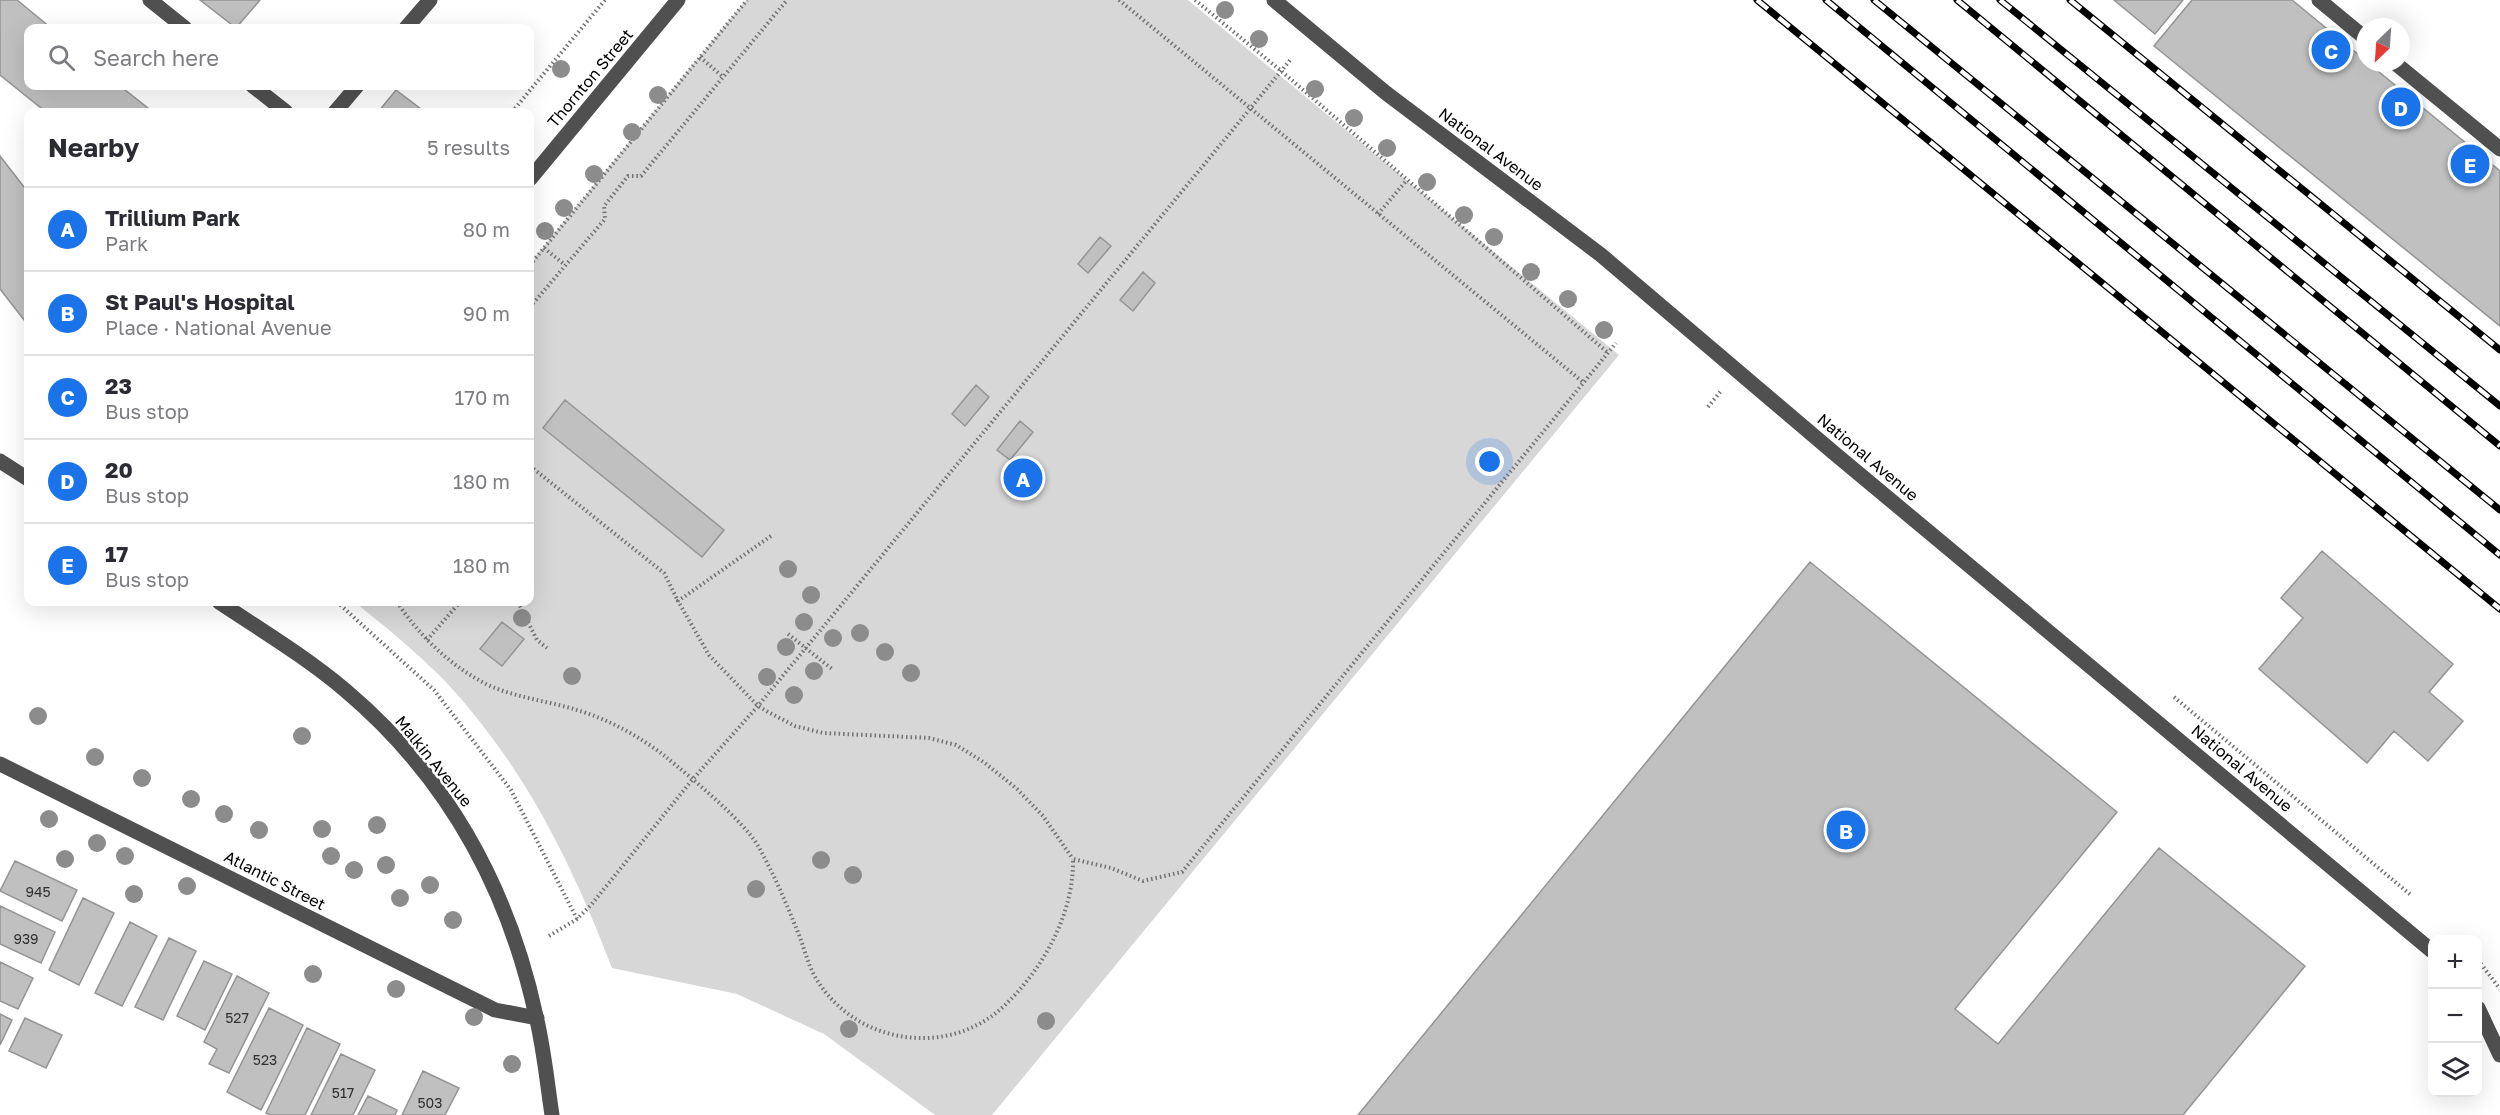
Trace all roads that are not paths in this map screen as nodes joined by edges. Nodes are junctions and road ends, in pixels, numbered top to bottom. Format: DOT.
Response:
graph roads {
  1 [pos="150,0"];
  2 [pos="430,0"];
  3 [pos="678,0"];
  4 [pos="1274,0"];
  5 [pos="2319,0"];
  6 [pos="179,24"];
  7 [pos="409,24"];
  8 [pos="2356,31"];
  9 [pos="2407,72"];
  10 [pos="258,90"];
  11 [pos="353,90"];
  12 [pos="280,108"];
  13 [pos="338,108"];
  14 [pos="2500,149"];
  15 [pos="534,173"];
  16 [pos="0,460"];
  17 [pos="24,476"];
  18 [pos="225,606"];
  19 [pos="0,764"];
  20 [pos="2428,947"];
  21 [pos="2482,1017"];
  22 [pos="537,1018"];
  23 [pos="2500,1055"];
  24 [pos="552,1115"];
  1 -- 6 [label="street"];
  2 -- 7 [label="street"];
  3 -- 15 [label="street, Thornton Street"];
  4 -- 20 [label="street, National Avenue"];
  5 -- 8 [label="street"];
  9 -- 14 [label="street"];
  10 -- 12 [label="street"];
  11 -- 13 [label="street"];
  16 -- 17 [label="street"];
  18 -- 22 [label="street, Malkin Avenue"];
  19 -- 22 [label="street, Atlantic Street"];
  21 -- 23 [label="street"];
  22 -- 24 [label="street, Malkin Avenue"];
}
